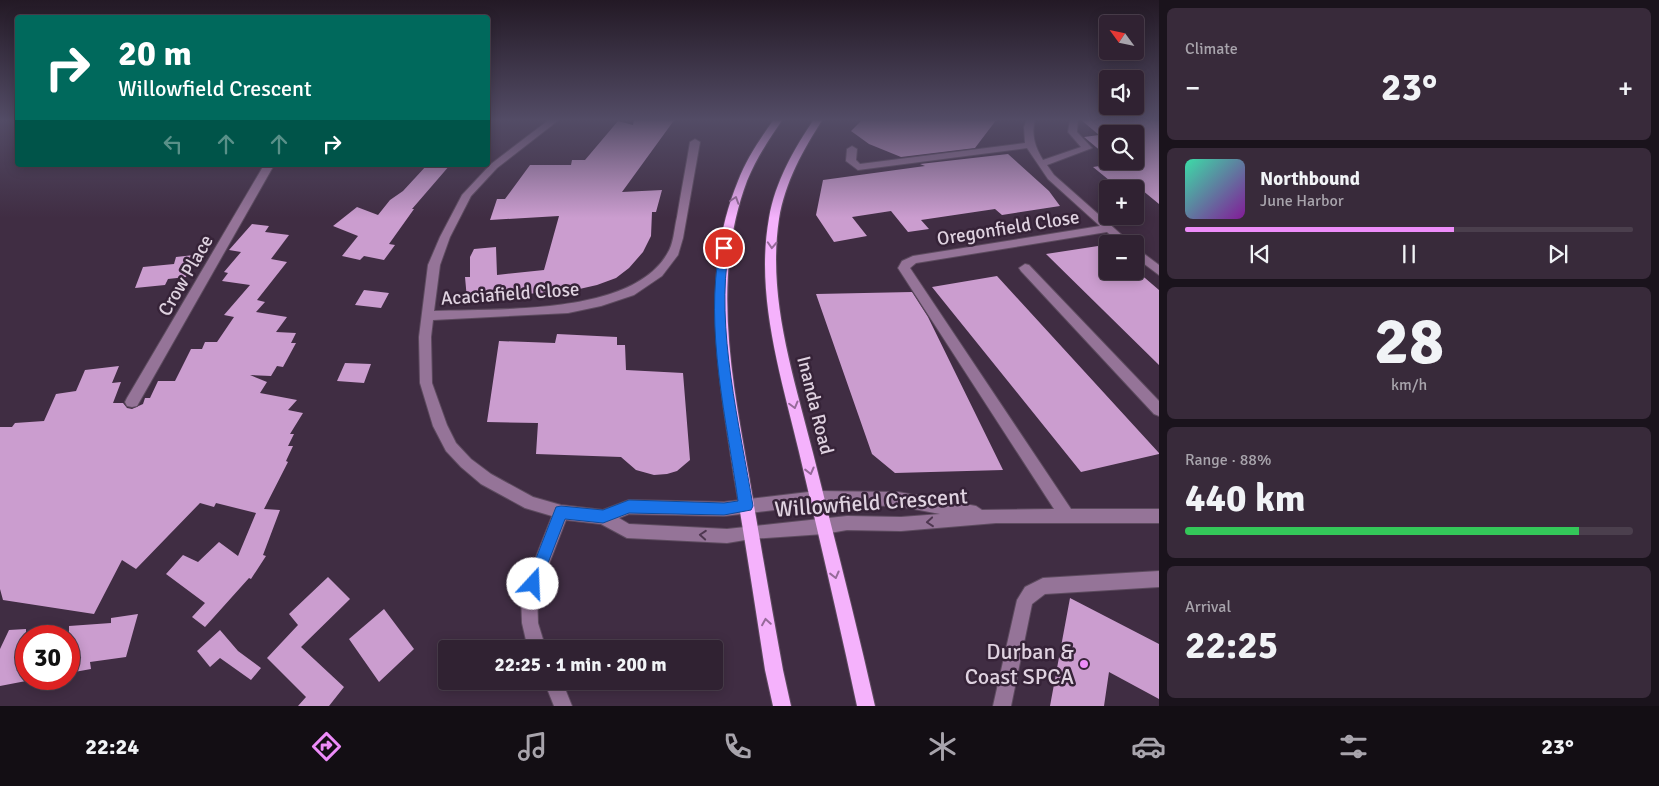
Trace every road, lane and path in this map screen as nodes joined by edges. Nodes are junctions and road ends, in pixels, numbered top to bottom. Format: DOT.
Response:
graph roads {
  1 [pos="513,152"];
  2 [pos="693,152"];
  3 [pos="755,152"];
  4 [pos="799,152"];
  5 [pos="852,152"];
  6 [pos="974,152"];
  7 [pos="1035,152"];
  8 [pos="1076,152"];
  9 [pos="1041,164"];
  10 [pos="268,167"];
  11 [pos="1108,228"];
  12 [pos="1116,235"];
  13 [pos="1144,258"];
  14 [pos="1025,268"];
  15 [pos="1159,271"];
  16 [pos="428,316"];
  17 [pos="132,402"];
  18 [pos="1159,410"];
  19 [pos="817,498"];
  20 [pos="746,506"];
  21 [pos="561,512"];
  22 [pos="996,516"];
  23 [pos="1067,516"];
  24 [pos="1159,516"];
  25 [pos="603,517"];
  26 [pos="824,527"];
  27 [pos="751,532"];
  28 [pos="1159,579"];
  29 [pos="535,640"];
  30 [pos="556,690"];
  31 [pos="562,706"];
  32 [pos="782,706"];
  33 [pos="866,706"];
  34 [pos="1002,706"];
  1 -- 16 [label="street, Willowfield Crescent"];
  2 -- 16 [label="street, Acaciafield Close"];
  20 -- 3 [label="main road, one-way"];
  4 -- 19 [label="main road, Inanda Road, one-way"];
  5 -- 6 [label="street"];
  7 -- 9 [label="street"];
  8 -- 9 [label="street"];
  9 -- 11 [label="street"];
  10 -- 17 [label="street, Crow Place"];
  11 -- 12 [label="street"];
  11 -- 23 [label="street, Oregonfield Close"];
  13 -- 15 [label="street"];
  14 -- 18 [label="street"];
  16 -- 21 [label="street, Willowfield Crescent"];
  19 -- 20 [label="street, Willowfield Crescent"];
  19 -- 22 [label="street, Willowfield Crescent"];
  19 -- 26 [label="main road, Inanda Road"];
  20 -- 25 [label="street, Willowfield Crescent"];
  20 -- 27 [label="main road"];
  21 -- 25 [label="street, Willowfield Crescent"];
  21 -- 29 [label="street"];
  22 -- 23 [label="street, Willowfield Crescent"];
  22 -- 26 [label="street, Willowfield Crescent, one-way"];
  23 -- 24 [label="street, Willowfield Crescent"];
  27 -- 25 [label="street, Willowfield Crescent, one-way"];
  26 -- 27 [label="street, Willowfield Crescent"];
  26 -- 33 [label="main road, Inanda Road, one-way"];
  32 -- 27 [label="main road, one-way"];
  28 -- 34 [label="street"];
  30 -- 31 [label="street"];
}
